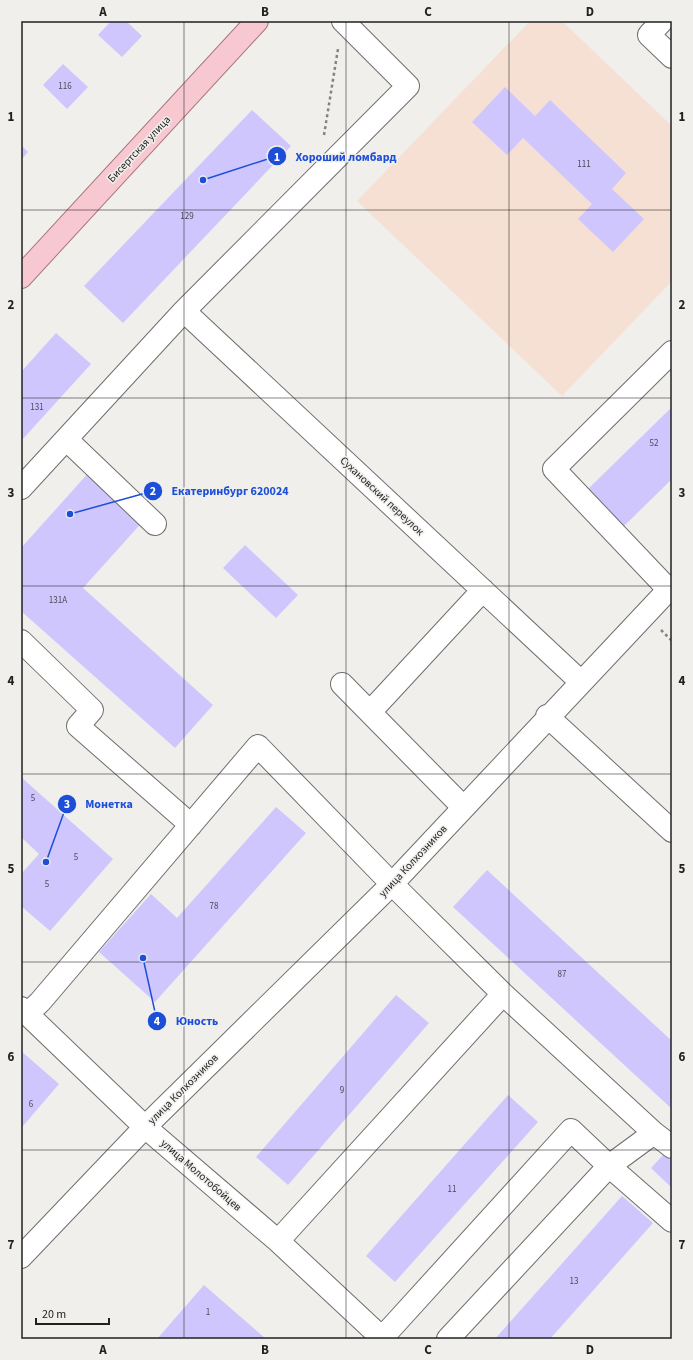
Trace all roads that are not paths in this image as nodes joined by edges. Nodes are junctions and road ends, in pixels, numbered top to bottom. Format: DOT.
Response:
graph roads {
  1 [pos="258,21"];
  2 [pos="343,21"];
  3 [pos="662,21"];
  4 [pos="672,57"];
  5 [pos="21,277"];
  6 [pos="184,311"];
  7 [pos="672,352"];
  8 [pos="66,439"];
  9 [pos="21,488"];
  10 [pos="155,524"];
  11 [pos="670,588"];
  12 [pos="483,590"];
  13 [pos="21,641"];
  14 [pos="581,682"];
  15 [pos="342,684"];
  16 [pos="370,712"];
  17 [pos="548,716"];
  18 [pos="463,807"];
  19 [pos="191,825"];
  20 [pos="672,831"];
  21 [pos="392,884"];
  22 [pos="503,994"];
  23 [pos="24,1011"];
  24 [pos="145,1127"];
  25 [pos="654,1134"];
  26 [pos="672,1147"];
  27 [pos="609,1166"];
  28 [pos="672,1221"];
  29 [pos="278,1241"];
  30 [pos="21,1257"];
  31 [pos="382,1339"];
  32 [pos="448,1339"];
  1 -- 5 [label="main road, Бисертская улица"];
  2 -- 6 [label="street"];
  3 -- 4 [label="street"];
  6 -- 8 [label="street"];
  6 -- 12 [label="street, Сухановский переулок"];
  7 -- 11 [label="street"];
  8 -- 9 [label="street"];
  8 -- 10 [label="street"];
  11 -- 14 [label="street, улица Колхозников"];
  12 -- 14 [label="street, Сухановский переулок"];
  12 -- 16 [label="street"];
  13 -- 19 [label="street"];
  14 -- 17 [label="street, улица Колхозников"];
  15 -- 16 [label="street"];
  16 -- 18 [label="street"];
  17 -- 18 [label="street, улица Колхозников"];
  17 -- 20 [label="street"];
  18 -- 21 [label="street, улица Колхозников"];
  19 -- 21 [label="street"];
  19 -- 23 [label="street"];
  21 -- 22 [label="street"];
  21 -- 24 [label="street, улица Колхозников"];
  22 -- 25 [label="street"];
  22 -- 29 [label="street"];
  23 -- 24 [label="street, улица Молотобойцев"];
  24 -- 29 [label="street, улица Молотобойцев"];
  24 -- 30 [label="street, улица Колхозников"];
  25 -- 26 [label="street"];
  25 -- 27 [label="street"];
  27 -- 28 [label="street"];
  27 -- 31 [label="street"];
  27 -- 32 [label="street"];
  29 -- 31 [label="street, улица Молотобойцев"];
}
